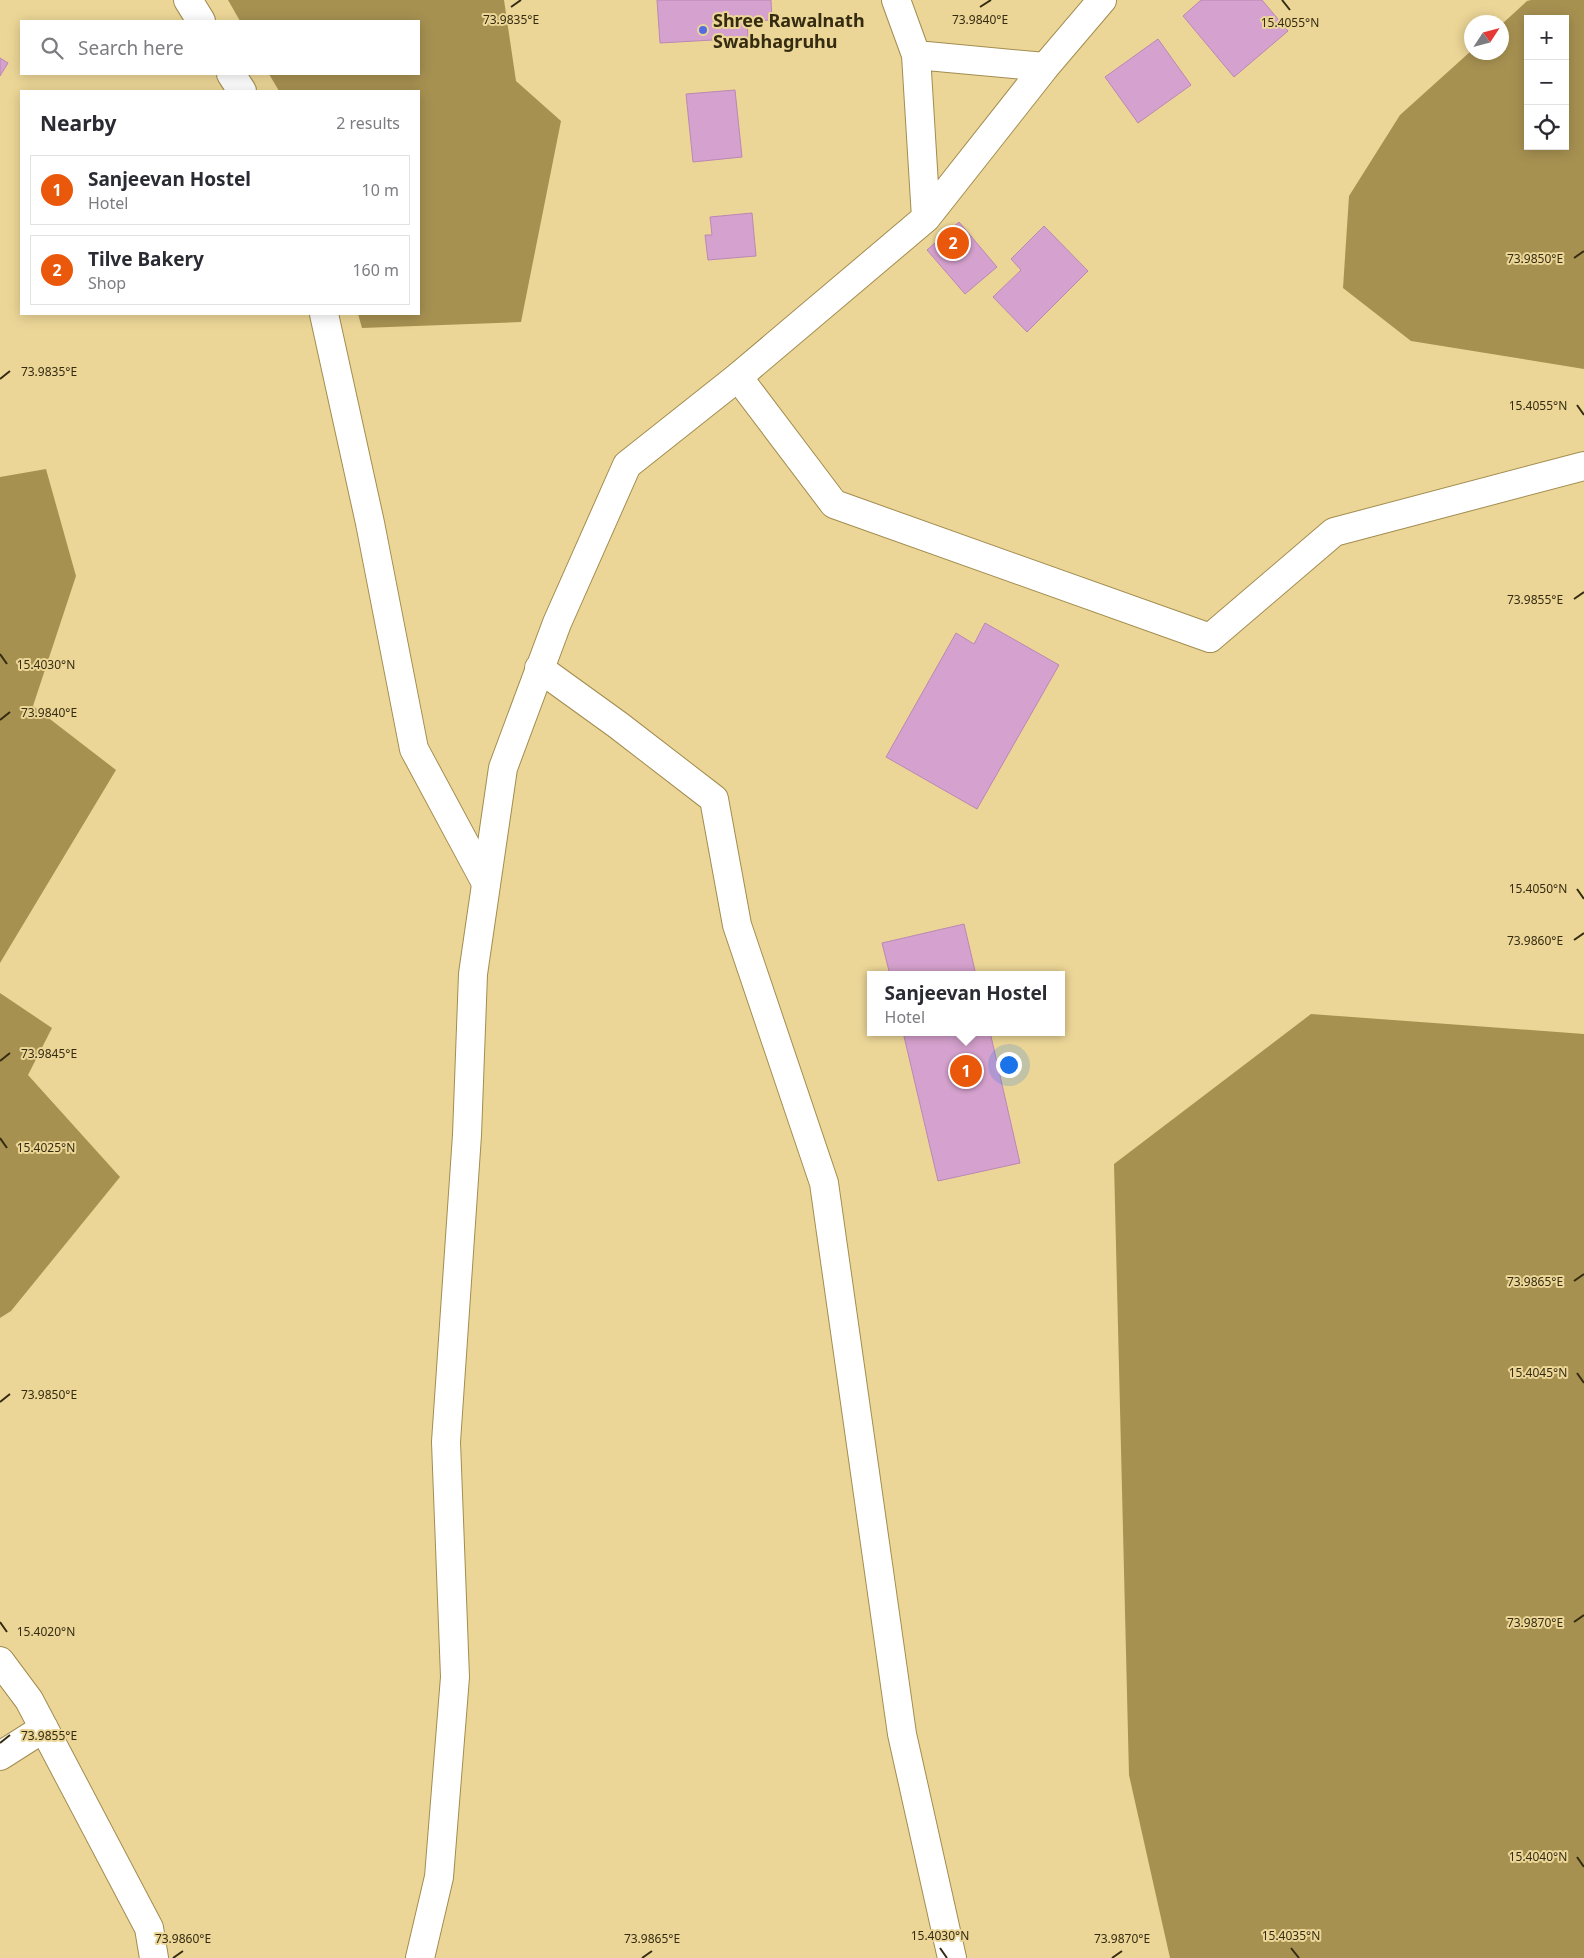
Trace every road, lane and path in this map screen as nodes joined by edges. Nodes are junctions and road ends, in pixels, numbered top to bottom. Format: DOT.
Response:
graph roads {
  1 [pos="188,0"];
  2 [pos="896,0"];
  3 [pos="1102,0"];
  4 [pos="200,20"];
  5 [pos="916,56"];
  6 [pos="1045,68"];
  7 [pos="232,75"];
  8 [pos="241,90"];
  9 [pos="926,218"];
  10 [pos="324,315"];
  11 [pos="738,377"];
  12 [pos="1584,466"];
  13 [pos="539,668"];
  14 [pos="486,883"];
  15 [pos="0,1661"];
  16 [pos="44,1728"];
  17 [pos="0,1756"];
  18 [pos="154,1958"];
  19 [pos="420,1958"];
  20 [pos="952,1958"];
  1 -- 4 [label="street"];
  2 -- 5 [label="street"];
  3 -- 6 [label="street"];
  5 -- 6 [label="street"];
  5 -- 9 [label="street"];
  6 -- 9 [label="street"];
  7 -- 8 [label="street"];
  9 -- 11 [label="street"];
  10 -- 14 [label="street"];
  11 -- 12 [label="street"];
  11 -- 13 [label="street"];
  13 -- 14 [label="street"];
  13 -- 20 [label="street"];
  14 -- 19 [label="street"];
  15 -- 16 [label="street"];
  16 -- 17 [label="street"];
  16 -- 18 [label="street"];
}
